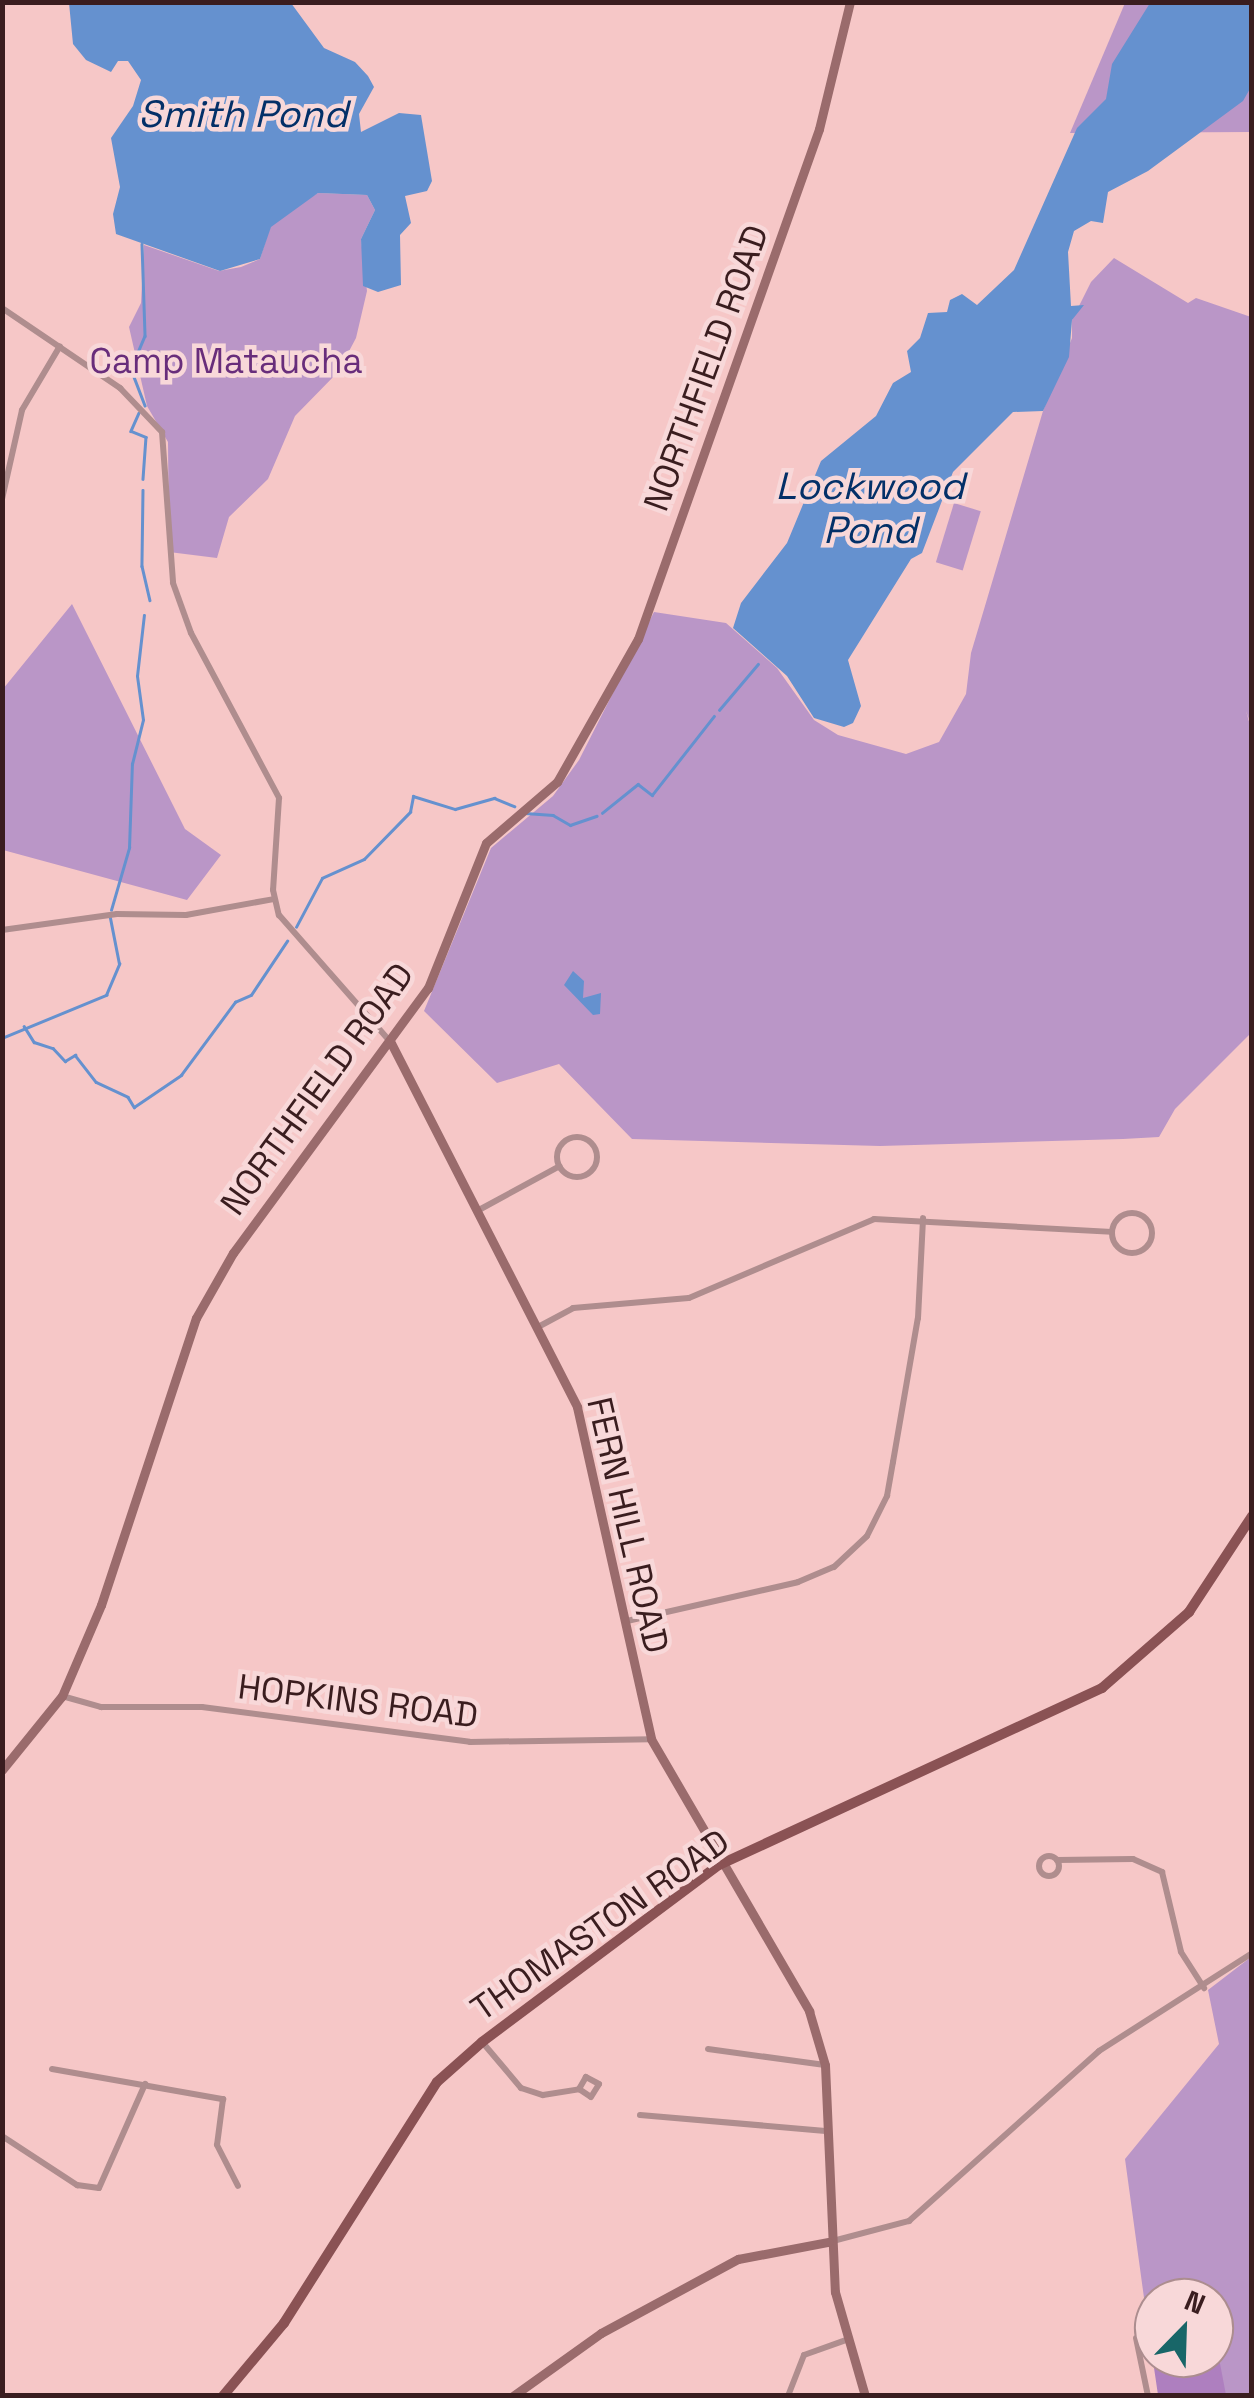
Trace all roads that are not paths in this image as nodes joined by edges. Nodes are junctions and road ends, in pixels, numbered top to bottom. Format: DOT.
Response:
graph roads {
  1 [pos="850,2"];
  2 [pos="2,308"];
  3 [pos="60,346"];
  4 [pos="2,500"];
  5 [pos="274,898"];
  6 [pos="2,930"];
  7 [pos="390,1041"];
  8 [pos="560,1166"];
  9 [pos="476,1211"];
  10 [pos="924,1218"];
  11 [pos="1112,1232"];
  12 [pos="538,1328"];
  13 [pos="1252,1516"];
  14 [pos="627,1621"];
  15 [pos="62,1696"];
  16 [pos="652,1739"];
  17 [pos="2,1770"];
  18 [pos="1057,1860"];
  19 [pos="719,1866"];
  20 [pos="1252,1953"];
  21 [pos="1204,1988"];
  22 [pos="482,2042"];
  23 [pos="708,2049"];
  24 [pos="825,2066"];
  25 [pos="52,2069"];
  26 [pos="145,2084"];
  27 [pos="578,2090"];
  28 [pos="640,2115"];
  29 [pos="828,2131"];
  30 [pos="2,2136"];
  31 [pos="238,2186"];
  32 [pos="828,2242"];
  33 [pos="846,2340"];
  34 [pos="223,2396"];
  35 [pos="513,2396"];
  36 [pos="788,2396"];
  37 [pos="865,2396"];
  1 -- 7 [label="street, NORTHFIELD ROAD"];
  2 -- 3 [label="street"];
  3 -- 4 [label="street"];
  3 -- 5 [label="street"];
  5 -- 6 [label="street"];
  5 -- 7 [label="street"];
  7 -- 9 [label="street, FERN HILL ROAD"];
  7 -- 15 [label="street, NORTHFIELD ROAD"];
  8 -- 8 [label="street"];
  8 -- 9 [label="street"];
  9 -- 12 [label="street, FERN HILL ROAD"];
  10 -- 11 [label="street"];
  10 -- 12 [label="street"];
  10 -- 14 [label="street"];
  11 -- 11 [label="street"];
  12 -- 14 [label="street, FERN HILL ROAD"];
  13 -- 19 [label="main road, THOMASTON ROAD"];
  14 -- 16 [label="street, FERN HILL ROAD"];
  15 -- 16 [label="street, HOPKINS ROAD"];
  15 -- 17 [label="street, NORTHFIELD ROAD"];
  16 -- 19 [label="street, FERN HILL ROAD"];
  18 -- 21 [label="street"];
  19 -- 22 [label="main road, THOMASTON ROAD"];
  19 -- 24 [label="street, FERN HILL ROAD"];
  20 -- 21 [label="street"];
  21 -- 32 [label="street"];
  22 -- 27 [label="street"];
  22 -- 34 [label="main road, THOMASTON ROAD"];
  23 -- 24 [label="street"];
  24 -- 29 [label="street, FERN HILL ROAD"];
  25 -- 26 [label="street"];
  26 -- 30 [label="street"];
  26 -- 31 [label="street"];
  28 -- 29 [label="street"];
  29 -- 32 [label="street, FERN HILL ROAD"];
  32 -- 33 [label="street, FERN HILL ROAD"];
  32 -- 35 [label="street"];
  33 -- 36 [label="street"];
  33 -- 37 [label="street, FERN HILL ROAD"];
}
